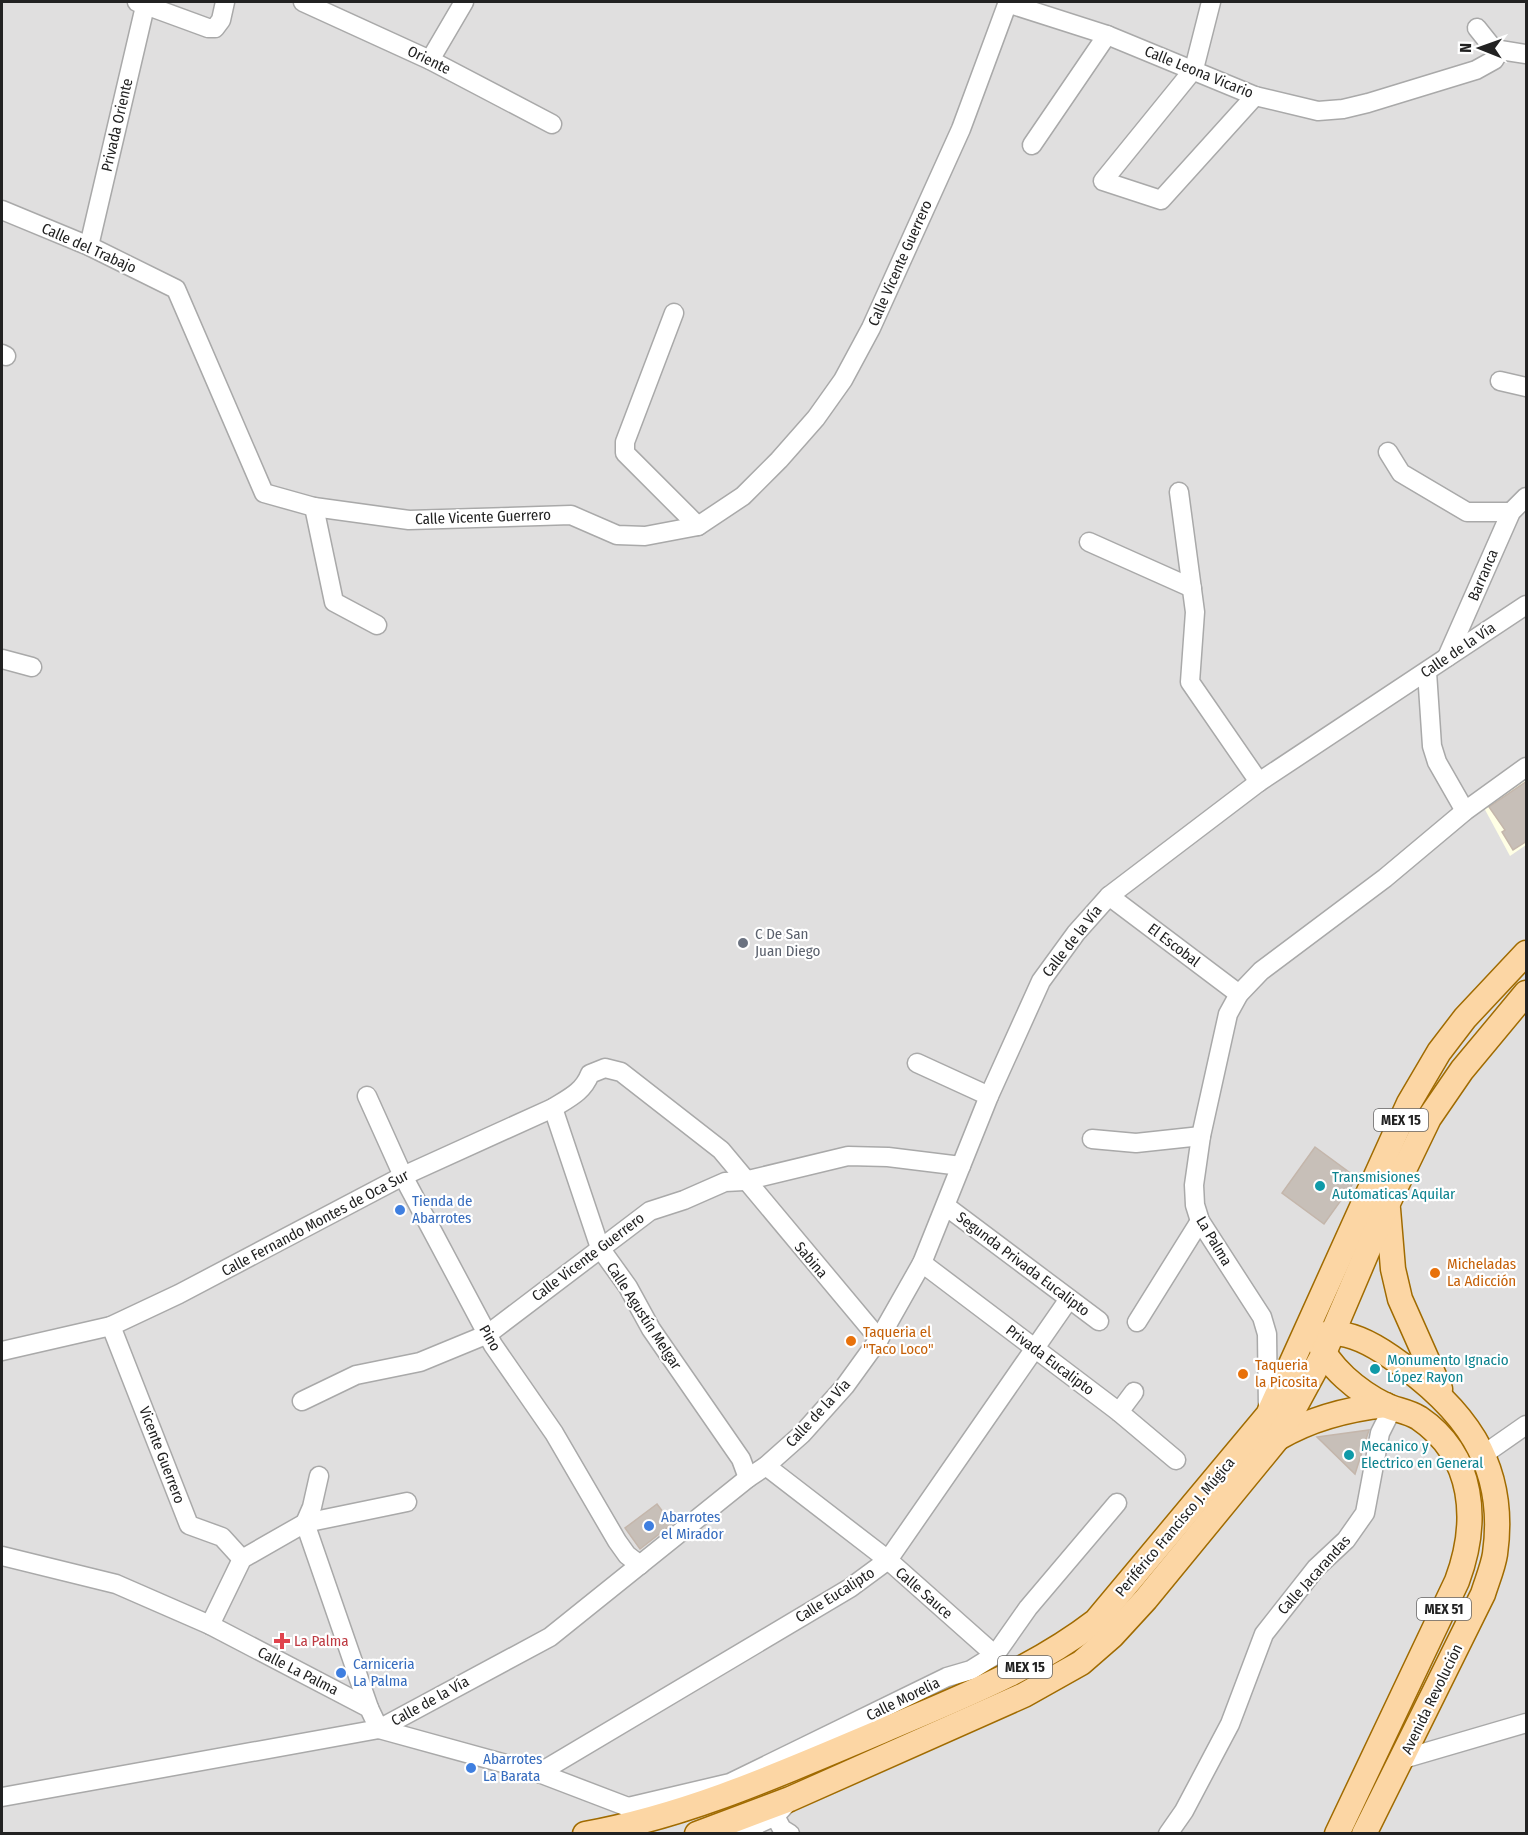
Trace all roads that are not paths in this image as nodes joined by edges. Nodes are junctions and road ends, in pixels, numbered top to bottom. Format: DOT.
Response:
graph roads {
  1 [pos="143,2"];
  2 [pos="225,2"];
  3 [pos="303,2"];
  4 [pos="464,2"];
  5 [pos="1008,2"];
  6 [pos="1211,2"];
  7 [pos="1477,28"];
  8 [pos="1107,35"];
  9 [pos="1500,50"];
  10 [pos="1527,54"];
  11 [pos="430,60"];
  12 [pos="1194,69"];
  13 [pos="1255,96"];
  14 [pos="552,124"];
  15 [pos="1032,145"];
  16 [pos="2,210"];
  17 [pos="89,246"];
  18 [pos="176,289"];
  19 [pos="674,313"];
  20 [pos="1500,381"];
  21 [pos="1527,387"];
  22 [pos="1388,452"];
  23 [pos="1179,492"];
  24 [pos="1527,497"];
  25 [pos="314,507"];
  26 [pos="1510,512"];
  27 [pos="698,526"];
  28 [pos="1089,542"];
  29 [pos="1192,588"];
  30 [pos="1527,604"];
  31 [pos="377,626"];
  32 [pos="1447,657"];
  33 [pos="2,659"];
  34 [pos="32,668"];
  35 [pos="1427,672"];
  36 [pos="1527,767"];
  37 [pos="1259,782"];
  38 [pos="1465,811"];
  39 [pos="1109,896"];
  40 [pos="1527,953"];
  41 [pos="1239,993"];
  42 [pos="1527,993"];
  43 [pos="917,1063"];
  44 [pos="614,1068"];
  45 [pos="367,1096"];
  46 [pos="989,1096"];
  47 [pos="554,1108"];
  48 [pos="1201,1136"];
  49 [pos="1092,1139"];
  50 [pos="961,1166"];
  51 [pos="404,1176"];
  52 [pos="744,1181"];
  53 [pos="1388,1205"];
  54 [pos="947,1207"];
  55 [pos="1200,1221"];
  56 [pos="600,1248"];
  57 [pos="922,1263"];
  58 [pos="1069,1299"];
  59 [pos="1315,1312"];
  60 [pos="1099,1321"];
  61 [pos="1137,1322"];
  62 [pos="111,1326"];
  63 [pos="488,1334"];
  64 [pos="879,1339"];
  65 [pos="1325,1341"];
  66 [pos="1034,1348"];
  67 [pos="1296,1351"];
  68 [pos="2,1352"];
  69 [pos="1134,1392"];
  70 [pos="1445,1400"];
  71 [pos="302,1401"];
  72 [pos="1390,1406"];
  73 [pos="1119,1412"];
  74 [pos="1268,1414"];
  75 [pos="1527,1425"];
  76 [pos="1278,1438"];
  77 [pos="1483,1455"];
  78 [pos="1176,1460"];
  79 [pos="766,1466"];
  80 [pos="319,1476"];
  81 [pos="748,1478"];
  82 [pos="407,1502"];
  83 [pos="1117,1503"];
  84 [pos="305,1523"];
  85 [pos="2,1556"];
  86 [pos="242,1559"];
  87 [pos="888,1560"];
  88 [pos="640,1564"];
  89 [pos="210,1625"];
  90 [pos="995,1655"];
  91 [pos="952,1688"];
  92 [pos="369,1708"];
  93 [pos="1527,1723"];
  94 [pos="380,1729"];
  95 [pos="1403,1759"];
  96 [pos="539,1773"];
  97 [pos="2,1797"];
  98 [pos="783,1808"];
  99 [pos="632,1822"];
  100 [pos="1342,1824"];
  101 [pos="1368,1832"];
  102 [pos="585,1833"];
  103 [pos="696,1833"];
  104 [pos="737,1833"];
  105 [pos="790,1833"];
  106 [pos="1168,1833"];
  1 -- 2 [label="street"];
  1 -- 17 [label="street, Privada Oriente"];
  3 -- 11 [label="street, Oriente"];
  4 -- 11 [label="street"];
  5 -- 8 [label="street, Calle Leona Vicario"];
  5 -- 27 [label="street, Calle Vicente Guerrero"];
  6 -- 12 [label="street"];
  7 -- 9 [label="street"];
  8 -- 12 [label="street, Calle Leona Vicario"];
  8 -- 15 [label="street"];
  9 -- 10 [label="street"];
  9 -- 13 [label="street, Calle Leona Vicario"];
  11 -- 14 [label="street, Oriente"];
  12 -- 13 [label="street, Calle Leona Vicario"];
  12 -- 13 [label="street"];
  16 -- 17 [label="street, Calle del Trabajo"];
  17 -- 18 [label="street, Calle del Trabajo"];
  18 -- 25 [label="street, Calle Vicente Guerrero"];
  19 -- 27 [label="street"];
  20 -- 21 [label="street"];
  22 -- 26 [label="street"];
  23 -- 29 [label="street"];
  24 -- 26 [label="street, Barranca"];
  25 -- 27 [label="street, Calle Vicente Guerrero"];
  25 -- 31 [label="street"];
  26 -- 32 [label="street, Barranca"];
  28 -- 29 [label="street"];
  29 -- 37 [label="street"];
  30 -- 32 [label="street, Calle de la Vía"];
  32 -- 35 [label="street, Calle de la Vía"];
  33 -- 34 [label="street"];
  35 -- 37 [label="street, Calle de la Vía"];
  35 -- 38 [label="street"];
  36 -- 38 [label="street"];
  37 -- 39 [label="street, Calle de la Vía"];
  38 -- 41 [label="street"];
  39 -- 41 [label="street, El Escobal"];
  39 -- 46 [label="street, Calle de la Vía"];
  40 -- 59 [label="main road, Periférico Francisco J. Múgica / MEX 15"];
  41 -- 48 [label="street, La Palma"];
  42 -- 53 [label="main road, Periférico Francisco J. Múgica / MEX 15"];
  43 -- 46 [label="street"];
  44 -- 47 [label="street, Calle Fernando Montes de Oca Sur"];
  44 -- 52 [label="street, Sabina"];
  45 -- 51 [label="street, Pino"];
  46 -- 50 [label="street, Calle de la Vía"];
  47 -- 51 [label="street, Calle Fernando Montes de Oca Sur"];
  47 -- 56 [label="street, Calle Agustín Melgar"];
  48 -- 49 [label="street"];
  48 -- 55 [label="street, La Palma"];
  50 -- 52 [label="street, Calle Vicente Guerrero"];
  50 -- 54 [label="street, Calle de la Vía"];
  51 -- 62 [label="street, Calle Fernando Montes de Oca Sur"];
  51 -- 63 [label="street, Pino"];
  52 -- 56 [label="street, Calle Vicente Guerrero"];
  52 -- 64 [label="street, Sabina"];
  53 -- 65 [label="main road, Periférico Francisco J. Múgica / MEX 15"];
  53 -- 70 [label="main road"];
  54 -- 57 [label="street, Calle de la Vía"];
  54 -- 58 [label="street, Segunda Privada Eucalipto"];
  55 -- 61 [label="street"];
  55 -- 74 [label="street, La Palma"];
  56 -- 63 [label="street, Calle Vicente Guerrero"];
  56 -- 81 [label="street, Calle Agustín Melgar"];
  57 -- 64 [label="street, Calle de la Vía"];
  57 -- 66 [label="street, Privada Eucalipto"];
  58 -- 60 [label="street, Segunda Privada Eucalipto"];
  58 -- 66 [label="street, Calle Eucalipto"];
  59 -- 65 [label="main road"];
  59 -- 67 [label="main road, Periférico Francisco J. Múgica / MEX 15"];
  62 -- 68 [label="street, Calle Fernando Montes de Oca Sur"];
  62 -- 86 [label="street, Vicente Guerrero"];
  63 -- 71 [label="street, Calle Vicente Guerrero"];
  63 -- 88 [label="street, Pino"];
  64 -- 79 [label="street, Calle de la Vía"];
  65 -- 67 [label="main road"];
  65 -- 70 [label="main road, Avenida Revolución / MEX 51"];
  65 -- 72 [label="main road, Avenida Revolución / MEX 51"];
  65 -- 76 [label="main road, Periférico Francisco J. Múgica / MEX 15"];
  66 -- 73 [label="street, Privada Eucalipto"];
  66 -- 87 [label="street, Calle Eucalipto"];
  67 -- 74 [label="main road, Periférico Francisco J. Múgica / MEX 15"];
  69 -- 73 [label="street"];
  70 -- 77 [label="main road, Avenida Revolución / MEX 51"];
  72 -- 76 [label="main road"];
  72 -- 100 [label="main road, Avenida Revolución / MEX 51"];
  72 -- 106 [label="street, Calle Jacarandas"];
  73 -- 78 [label="street, Privada Eucalipto"];
  74 -- 91 [label="main road, Periférico Francisco J. Múgica / MEX 15"];
  75 -- 77 [label="street"];
  76 -- 98 [label="main road, Periférico Francisco J. Múgica / MEX 15"];
  77 -- 95 [label="main road, Avenida Revolución / MEX 51"];
  79 -- 81 [label="street, Calle de la Vía"];
  79 -- 87 [label="street, Calle Sauce"];
  80 -- 84 [label="street"];
  81 -- 88 [label="street, Calle de la Vía"];
  82 -- 84 [label="street"];
  83 -- 90 [label="street, Calle Morelia"];
  84 -- 86 [label="street"];
  84 -- 92 [label="street"];
  85 -- 89 [label="street, Calle La Palma"];
  86 -- 89 [label="street"];
  87 -- 90 [label="street, Calle Sauce"];
  87 -- 96 [label="street, Calle Eucalipto"];
  88 -- 94 [label="street, Calle de la Vía"];
  89 -- 92 [label="street, Calle La Palma"];
  90 -- 91 [label="street, Calle Morelia"];
  91 -- 99 [label="main road, Periférico Francisco J. Múgica / MEX 15"];
  92 -- 94 [label="street"];
  93 -- 95 [label="street"];
  94 -- 96 [label="street"];
  94 -- 97 [label="street, Calle de la Vía"];
  95 -- 101 [label="main road, Avenida Revolución / MEX 51"];
  96 -- 99 [label="street"];
  98 -- 103 [label="main road, Periférico Francisco J. Múgica / MEX 15"];
  98 -- 104 [label="street"];
  98 -- 105 [label="street"];
  99 -- 102 [label="main road, Periférico Francisco J. Múgica / MEX 15"];
  100 -- 101 [label="street"];
}
